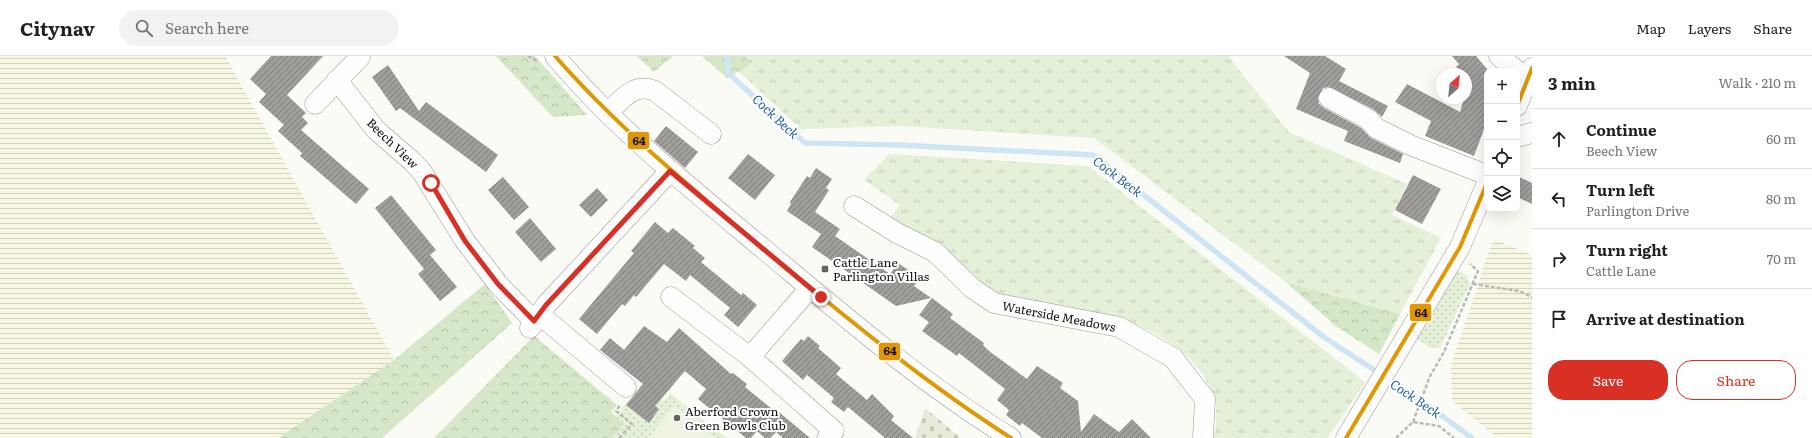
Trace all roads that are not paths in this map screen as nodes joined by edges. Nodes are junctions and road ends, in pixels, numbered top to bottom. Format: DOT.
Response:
graph roads {
  1 [pos="555,56"];
  2 [pos="1499,56"];
  3 [pos="360,57"];
  4 [pos="1530,74"];
  5 [pos="337,80"];
  6 [pos="1329,98"];
  7 [pos="315,104"];
  8 [pos="1518,104"];
  9 [pos="608,113"];
  10 [pos="1532,133"];
  11 [pos="711,134"];
  12 [pos="1520,136"];
  13 [pos="670,171"];
  14 [pos="1484,174"];
  15 [pos="1484,190"];
  16 [pos="854,206"];
  17 [pos="810,288"];
  18 [pos="671,297"];
  19 [pos="534,321"];
  20 [pos="750,357"];
  21 [pos="626,387"];
  22 [pos="966,410"];
  23 [pos="1351,431"];
  24 [pos="828,438"];
  25 [pos="988,438"];
  26 [pos="1011,438"];
  27 [pos="1203,438"];
  1 -- 9 [label="street"];
  2 -- 4 [label="street"];
  3 -- 5 [label="street"];
  4 -- 8 [label="street"];
  5 -- 7 [label="street"];
  5 -- 19 [label="street, Beech View"];
  6 -- 14 [label="street"];
  9 -- 11 [label="street"];
  9 -- 13 [label="street"];
  10 -- 12 [label="street"];
  13 -- 17 [label="street"];
  13 -- 19 [label="street"];
  15 -- 23 [label="street"];
  16 -- 27 [label="street, Waterside Meadows"];
  17 -- 20 [label="street"];
  17 -- 22 [label="street"];
  18 -- 20 [label="street"];
  19 -- 21 [label="street, Beech View"];
  20 -- 24 [label="street"];
  22 -- 25 [label="street"];
  22 -- 26 [label="street"];
}
